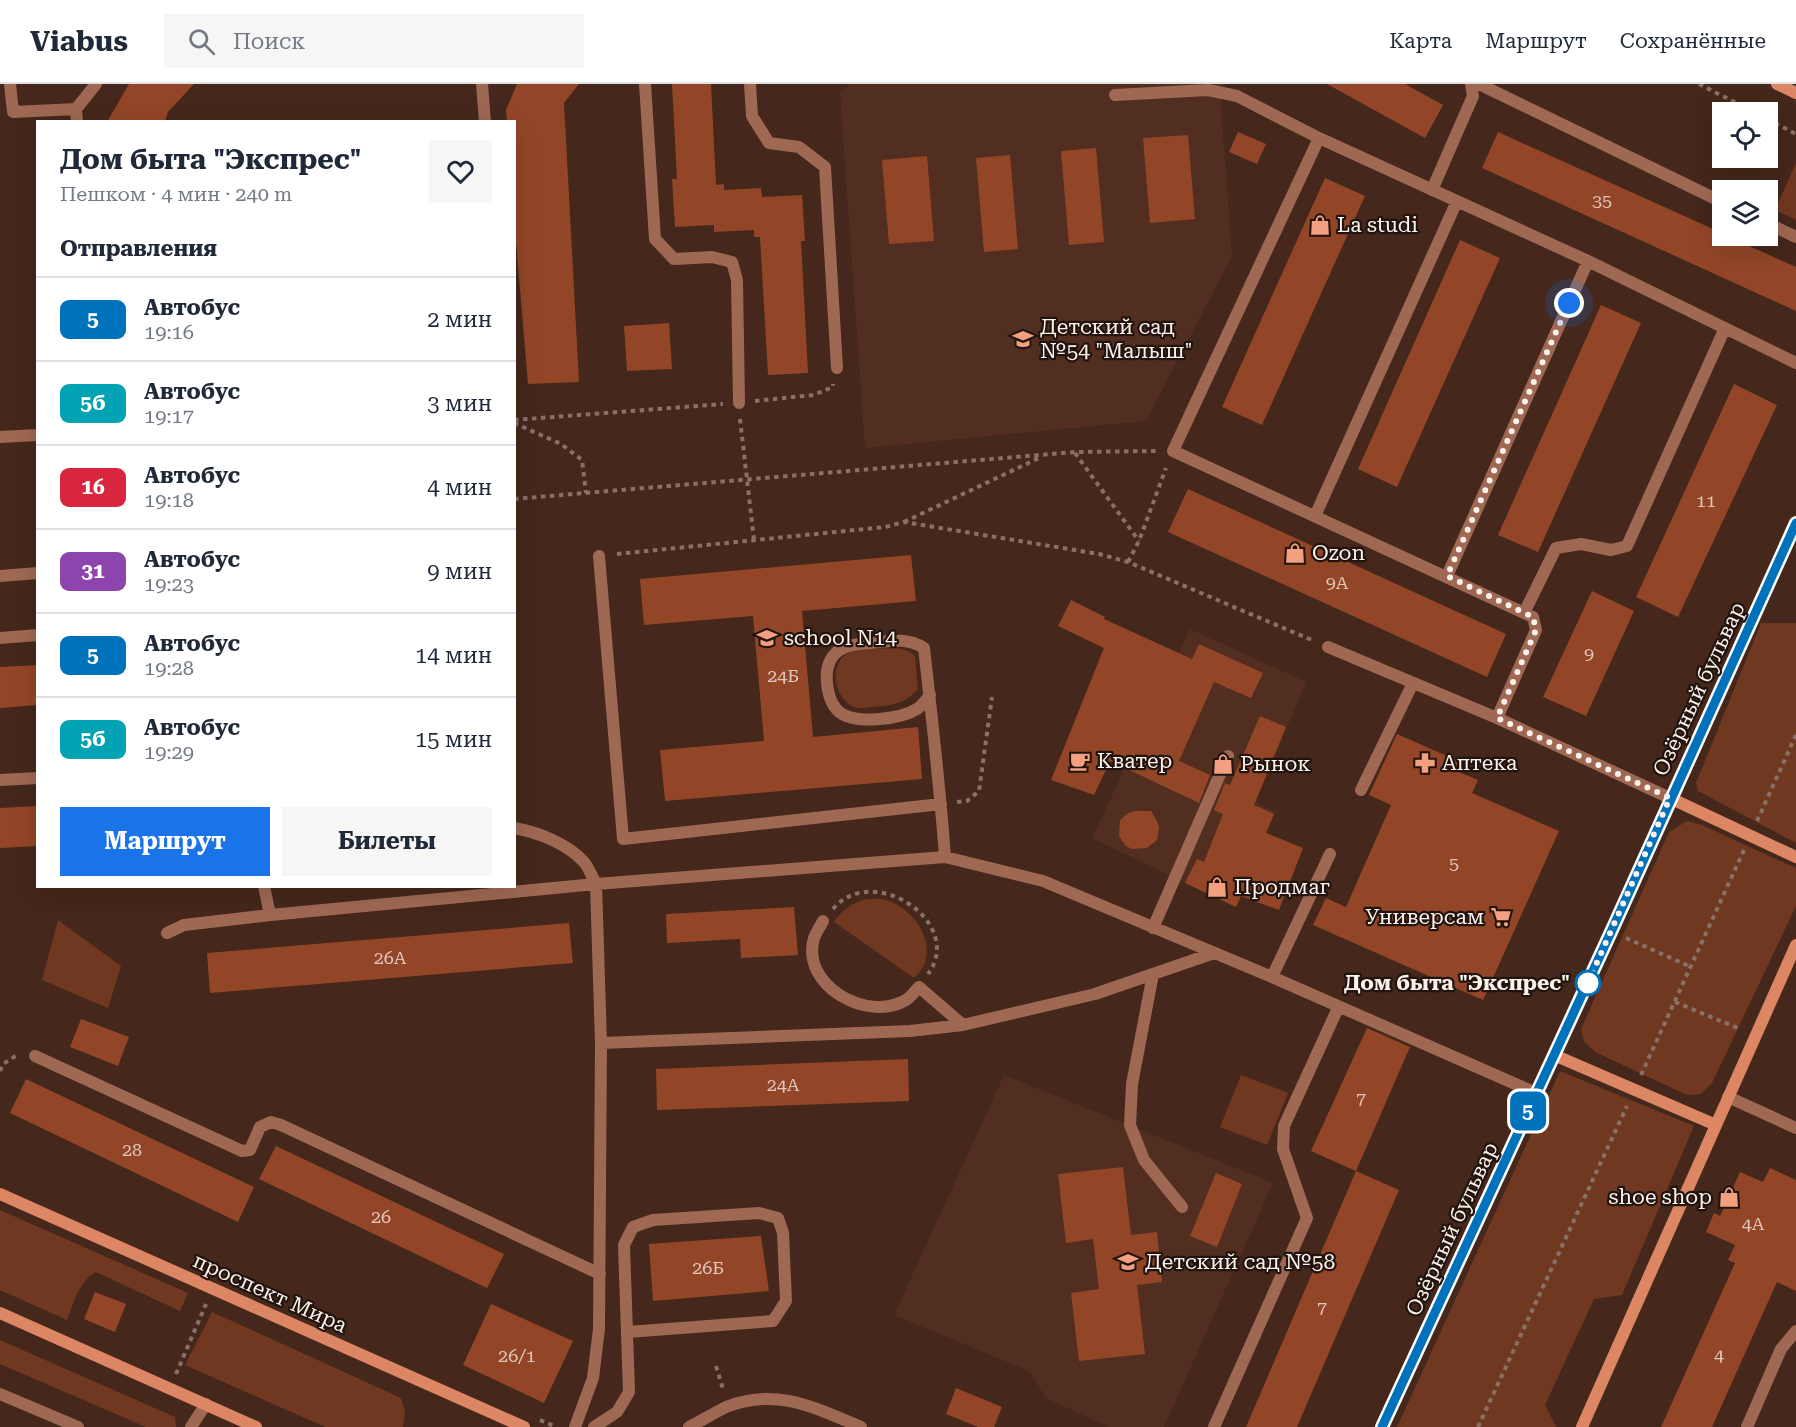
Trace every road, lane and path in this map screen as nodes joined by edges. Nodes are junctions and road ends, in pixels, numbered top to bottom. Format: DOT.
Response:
graph roads {
  1 [pos="10,84"];
  2 [pos="96,84"];
  3 [pos="482,84"];
  4 [pos="645,84"];
  5 [pos="750,84"];
  6 [pos="1471,84"];
  7 [pos="1479,84"];
  8 [pos="1700,84"];
  9 [pos="1777,84"];
  10 [pos="1796,93"];
  11 [pos="1115,95"];
  12 [pos="1735,102"];
  13 [pos="76,115"];
  14 [pos="484,120"];
  15 [pos="1778,125"];
  16 [pos="1796,134"];
  17 [pos="1319,138"];
  18 [pos="1432,190"];
  19 [pos="1712,197"];
  20 [pos="1456,201"];
  21 [pos="1778,228"];
  22 [pos="1796,237"];
  23 [pos="1588,261"];
  24 [pos="1725,328"];
  25 [pos="1796,363"];
  26 [pos="837,369"];
  27 [pos="739,403"];
  28 [pos="516,422"];
  29 [pos="516,423"];
  30 [pos="36,435"];
  31 [pos="0,437"];
  32 [pos="1173,451"];
  33 [pos="1075,453"];
  34 [pos="1045,455"];
  35 [pos="747,479"];
  36 [pos="586,493"];
  37 [pos="516,499"];
  38 [pos="1315,516"];
  39 [pos="904,522"];
  40 [pos="1796,523"];
  41 [pos="754,540"];
  42 [pos="1139,541"];
  43 [pos="598,556"];
  44 [pos="1128,562"];
  45 [pos="36,573"];
  46 [pos="0,576"];
  47 [pos="1447,576"];
  48 [pos="1525,612"];
  49 [pos="36,635"];
  50 [pos="0,638"];
  51 [pos="1328,647"];
  52 [pos="1413,683"];
  53 [pos="930,696"];
  54 [pos="992,697"];
  55 [pos="1497,718"];
  56 [pos="1796,735"];
  57 [pos="1228,756"];
  58 [pos="36,778"];
  59 [pos="0,780"];
  60 [pos="1361,790"];
  61 [pos="1670,798"];
  62 [pos="941,804"];
  63 [pos="516,828"];
  64 [pos="1750,836"];
  65 [pos="1330,855"];
  66 [pos="945,856"];
  67 [pos="1796,857"];
  68 [pos="596,884"];
  69 [pos="264,888"];
  70 [pos="270,915"];
  71 [pos="823,921"];
  72 [pos="1154,928"];
  73 [pos="1611,932"];
  74 [pos="167,933"];
  75 [pos="1796,945"];
  76 [pos="1214,953"];
  77 [pos="1690,967"];
  78 [pos="1153,974"];
  79 [pos="1272,977"];
  80 [pos="919,987"];
  81 [pos="1675,1002"];
  82 [pos="1338,1008"];
  83 [pos="963,1025"];
  84 [pos="1756,1036"];
  85 [pos="601,1043"];
  86 [pos="1554,1055"];
  87 [pos="35,1056"];
  88 [pos="1634,1090"];
  89 [pos="1536,1093"];
  90 [pos="1728,1098"];
  91 [pos="1716,1125"];
  92 [pos="1796,1128"];
  93 [pos="0,1194"];
  94 [pos="1182,1207"];
  95 [pos="600,1274"];
  96 [pos="213,1289"];
  97 [pos="0,1313"];
  98 [pos="1796,1331"];
  99 [pos="628,1332"];
  100 [pos="716,1366"];
  101 [pos="170,1388"];
  102 [pos="0,1394"];
  103 [pos="206,1404"];
  104 [pos="727,1407"];
  105 [pos="78,1427"];
  106 [pos="191,1427"];
  107 [pos="256,1427"];
  108 [pos="524,1427"];
  109 [pos="575,1427"];
  110 [pos="594,1427"];
  111 [pos="689,1427"];
  112 [pos="861,1427"];
  113 [pos="1214,1427"];
  114 [pos="1382,1427"];
  115 [pos="1478,1427"];
  116 [pos="1582,1427"];
  117 [pos="1747,1427"];
  1 -- 13 [label="lane"];
  2 -- 13 [label="lane"];
  3 -- 14 [label="lane"];
  4 -- 27 [label="lane"];
  5 -- 26 [label="lane"];
  6 -- 18 [label="lane"];
  7 -- 19 [label="lane"];
  8 -- 12 [label="path"];
  9 -- 10 [label="street"];
  11 -- 17 [label="lane"];
  15 -- 16 [label="path"];
  17 -- 18 [label="lane"];
  17 -- 32 [label="lane"];
  18 -- 20 [label="lane"];
  20 -- 23 [label="lane"];
  20 -- 38 [label="lane"];
  21 -- 22 [label="lane"];
  23 -- 24 [label="lane"];
  23 -- 47 [label="lane"];
  24 -- 25 [label="lane"];
  24 -- 48 [label="lane"];
  26 -- 27 [label="path"];
  27 -- 28 [label="path"];
  27 -- 35 [label="path"];
  29 -- 36 [label="path"];
  30 -- 31 [label="lane"];
  32 -- 33 [label="path"];
  32 -- 38 [label="lane"];
  32 -- 42 [label="path"];
  33 -- 34 [label="path"];
  33 -- 42 [label="path"];
  34 -- 35 [label="path"];
  34 -- 39 [label="path"];
  35 -- 36 [label="path"];
  35 -- 41 [label="path"];
  36 -- 37 [label="path"];
  38 -- 47 [label="lane"];
  39 -- 41 [label="path"];
  39 -- 44 [label="path"];
  40 -- 61 [label="street, Озёрный бульвар"];
  41 -- 43 [label="path"];
  42 -- 44 [label="path"];
  43 -- 62 [label="lane"];
  44 -- 51 [label="path"];
  45 -- 46 [label="lane"];
  47 -- 48 [label="lane"];
  48 -- 55 [label="lane"];
  49 -- 50 [label="lane"];
  51 -- 52 [label="lane"];
  52 -- 55 [label="lane"];
  52 -- 60 [label="lane"];
  53 -- 53 [label="lane"];
  53 -- 62 [label="lane"];
  54 -- 62 [label="path"];
  55 -- 61 [label="lane"];
  56 -- 64 [label="path"];
  57 -- 72 [label="lane"];
  58 -- 59 [label="lane"];
  61 -- 64 [label="street"];
  61 -- 73 [label="street, Озёрный бульвар"];
  62 -- 66 [label="lane"];
  63 -- 68 [label="lane"];
  64 -- 67 [label="street"];
  64 -- 77 [label="path"];
  65 -- 79 [label="lane"];
  66 -- 68 [label="lane"];
  66 -- 72 [label="lane"];
  68 -- 70 [label="lane"];
  68 -- 85 [label="lane"];
  69 -- 70 [label="lane"];
  70 -- 74 [label="lane"];
  71 -- 80 [label="lane"];
  71 -- 80 [label="path"];
  72 -- 76 [label="lane"];
  73 -- 77 [label="path"];
  73 -- 86 [label="street, Озёрный бульвар"];
  75 -- 84 [label="street"];
  76 -- 78 [label="lane"];
  76 -- 79 [label="lane"];
  77 -- 81 [label="path"];
  78 -- 83 [label="lane"];
  78 -- 94 [label="lane"];
  79 -- 82 [label="lane"];
  80 -- 83 [label="lane"];
  81 -- 84 [label="path"];
  81 -- 88 [label="path"];
  82 -- 89 [label="lane"];
  82 -- 113 [label="lane"];
  83 -- 85 [label="lane"];
  84 -- 90 [label="street"];
  85 -- 95 [label="lane"];
  86 -- 88 [label="street"];
  86 -- 89 [label="street, Озёрный бульвар"];
  87 -- 95 [label="lane"];
  88 -- 91 [label="street"];
  88 -- 115 [label="path"];
  89 -- 114 [label="street, Озёрный бульвар"];
  90 -- 91 [label="street"];
  90 -- 92 [label="lane"];
  91 -- 116 [label="street"];
  93 -- 96 [label="street, проспект Мира"];
  95 -- 109 [label="lane"];
  96 -- 101 [label="path"];
  96 -- 108 [label="street, проспект Мира"];
  97 -- 101 [label="street"];
  98 -- 117 [label="lane"];
  99 -- 99 [label="lane"];
  99 -- 110 [label="lane"];
  100 -- 104 [label="path"];
  101 -- 103 [label="street"];
  102 -- 105 [label="lane"];
  103 -- 106 [label="lane"];
  103 -- 107 [label="street"];
  104 -- 111 [label="lane"];
  104 -- 112 [label="lane"];
}
